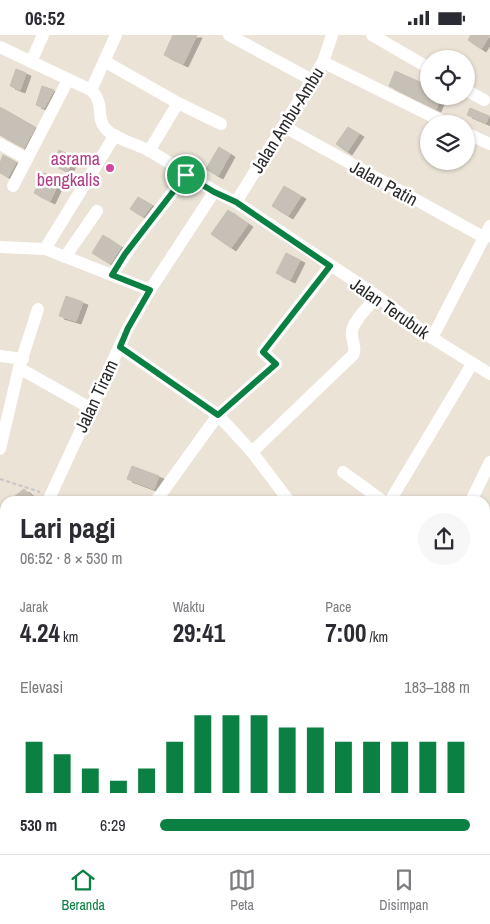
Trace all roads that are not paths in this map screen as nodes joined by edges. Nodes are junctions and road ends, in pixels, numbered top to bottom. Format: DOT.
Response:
graph roads {
  1 [pos="43,35"];
  2 [pos="116,35"];
  3 [pos="229,35"];
  4 [pos="332,35"];
  5 [pos="372,35"];
  6 [pos="0,47"];
  7 [pos="104,61"];
  8 [pos="31,62"];
  9 [pos="323,62"];
  10 [pos="420,63"];
  11 [pos="68,80"];
  12 [pos="312,81"];
  13 [pos="91,90"];
  14 [pos="475,95"];
  15 [pos="484,100"];
  16 [pos="178,103"];
  17 [pos="430,115"];
  18 [pos="221,124"];
  19 [pos="283,126"];
  20 [pos="115,135"];
  21 [pos="475,137"];
  22 [pos="0,143"];
  23 [pos="490,144"];
  24 [pos="150,151"];
  25 [pos="27,159"];
  26 [pos="186,175"];
  27 [pos="13,186"];
  28 [pos="214,192"];
  29 [pos="236,202"];
  30 [pos="97,211"];
  31 [pos="487,232"];
  32 [pos="0,247"];
  33 [pos="45,249"];
  34 [pos="66,257"];
  35 [pos="330,266"];
  36 [pos="112,275"];
  37 [pos="150,290"];
  38 [pos="376,296"];
  39 [pos="38,309"];
  40 [pos="432,338"];
  41 [pos="120,347"];
  42 [pos="0,357"];
  43 [pos="21,364"];
  44 [pos="472,364"];
  45 [pos="490,374"];
  46 [pos="90,409"];
  47 [pos="218,415"];
  48 [pos="0,447"];
  49 [pos="252,452"];
  50 [pos="490,462"];
  51 [pos="343,472"];
  52 [pos="49,496"];
  53 [pos="160,496"];
  54 [pos="285,496"];
  55 [pos="376,496"];
  56 [pos="393,496"];
  57 [pos="473,496"];
  1 -- 8 [label="street"];
  2 -- 7 [label="street"];
  3 -- 12 [label="street"];
  4 -- 9 [label="street, Jalan Ambu-Ambu"];
  5 -- 10 [label="street"];
  6 -- 8 [label="street"];
  7 -- 13 [label="street"];
  7 -- 16 [label="street"];
  8 -- 11 [label="street"];
  9 -- 12 [label="street, Jalan Ambu-Ambu"];
  9 -- 17 [label="street"];
  11 -- 13 [label="street"];
  11 -- 25 [label="street"];
  12 -- 19 [label="street, Jalan Ambu-Ambu"];
  13 -- 20 [label="street, Jalan Terubuk"];
  14 -- 15 [label="street"];
  16 -- 18 [label="street"];
  16 -- 24 [label="street"];
  19 -- 29 [label="street, Jalan Ambu-Ambu"];
  19 -- 31 [label="street, Jalan Patin"];
  20 -- 24 [label="street, Jalan Terubuk"];
  20 -- 33 [label="street"];
  21 -- 23 [label="street"];
  22 -- 25 [label="street"];
  24 -- 26 [label="street, Jalan Terubuk"];
  25 -- 27 [label="street"];
  26 -- 28 [label="street, Jalan Terubuk"];
  26 -- 36 [label="street"];
  28 -- 29 [label="street, Jalan Terubuk"];
  28 -- 37 [label="street, Jalan Tiram"];
  29 -- 35 [label="street, Jalan Terubuk"];
  30 -- 34 [label="street"];
  31 -- 40 [label="street"];
  32 -- 33 [label="street"];
  33 -- 34 [label="street"];
  34 -- 36 [label="street"];
  35 -- 38 [label="street, Jalan Terubuk"];
  35 -- 47 [label="street"];
  36 -- 37 [label="street"];
  37 -- 41 [label="street, Jalan Tiram"];
  38 -- 40 [label="street, Jalan Terubuk"];
  38 -- 49 [label="street"];
  39 -- 43 [label="street"];
  40 -- 44 [label="street, Jalan Terubuk"];
  41 -- 46 [label="street, Jalan Tiram"];
  41 -- 47 [label="street"];
  42 -- 43 [label="street"];
  43 -- 46 [label="street"];
  43 -- 48 [label="street"];
  44 -- 45 [label="street, Jalan Terubuk"];
  44 -- 56 [label="street"];
  46 -- 52 [label="street, Jalan Tiram"];
  47 -- 49 [label="street"];
  47 -- 53 [label="street"];
  49 -- 54 [label="street"];
  50 -- 57 [label="street"];
  51 -- 55 [label="street"];
}
